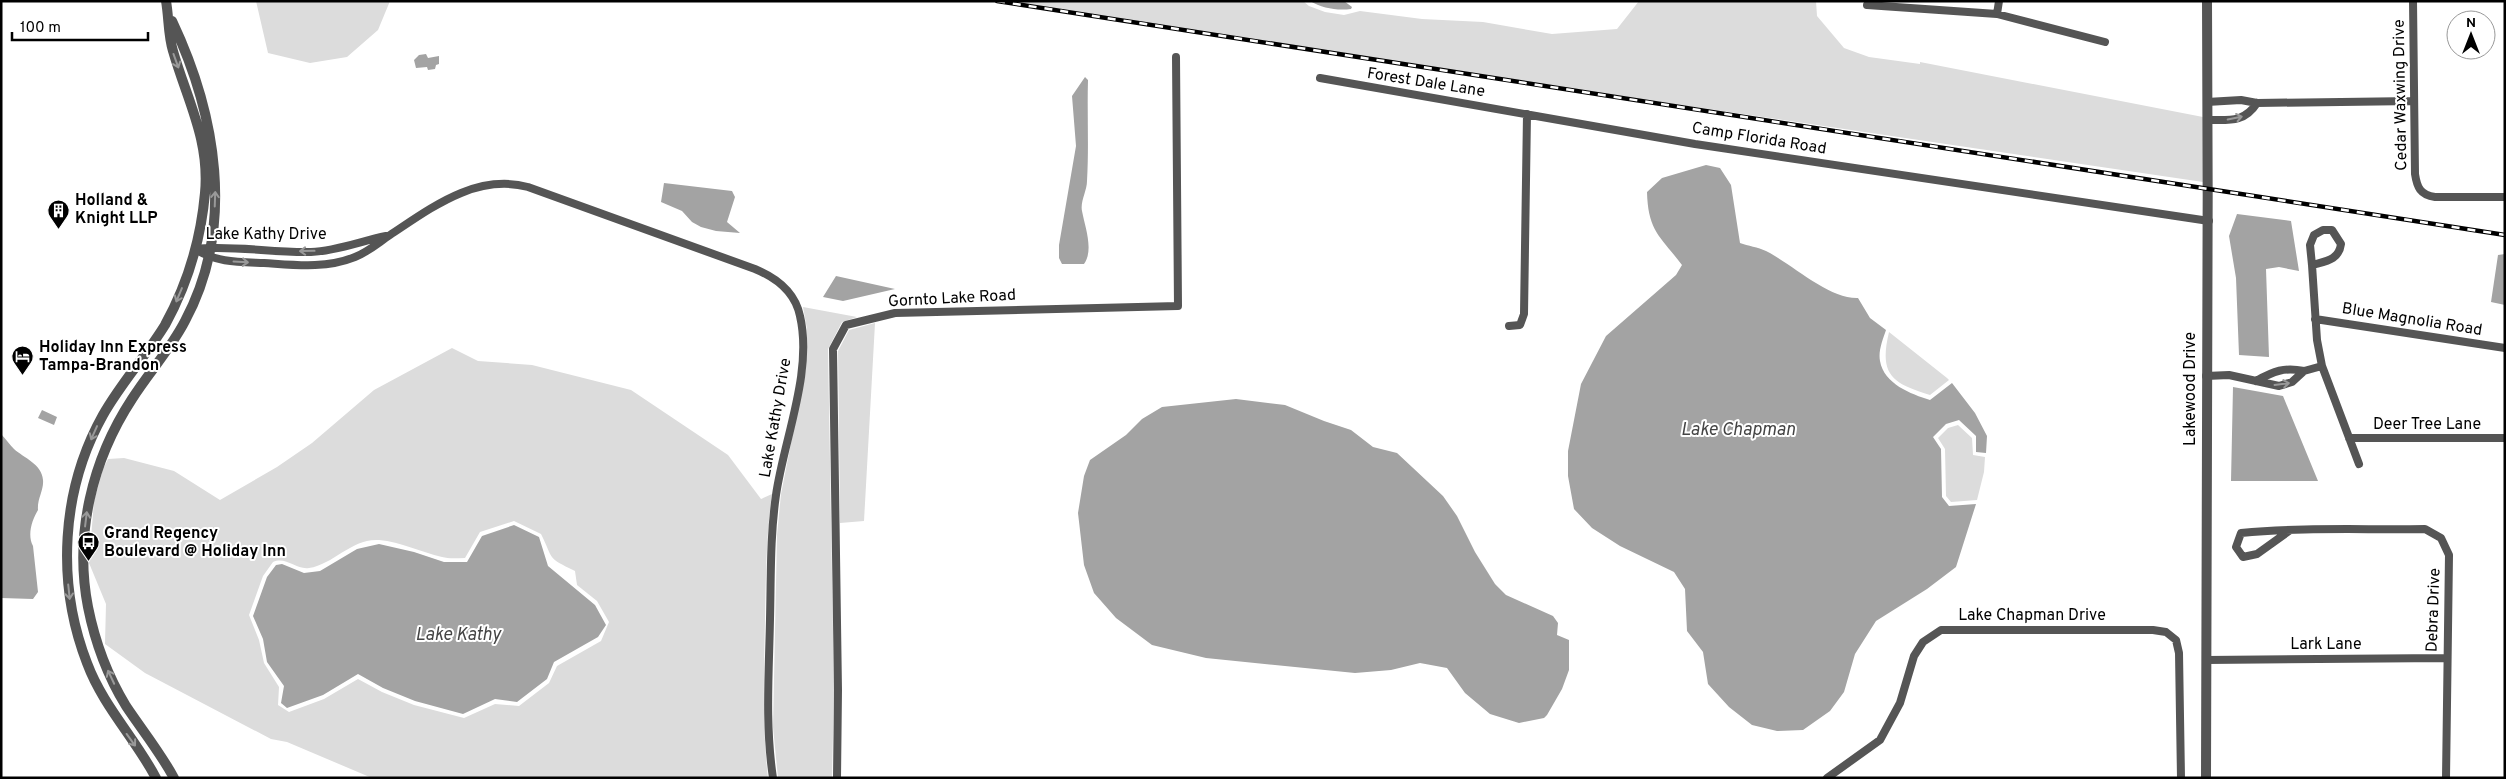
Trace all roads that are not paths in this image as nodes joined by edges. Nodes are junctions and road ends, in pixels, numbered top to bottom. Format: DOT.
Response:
graph roads {
  1 [pos="166,1"];
  2 [pos="1999,1"];
  3 [pos="2207,1"];
  4 [pos="2413,1"];
  5 [pos="1867,5"];
  6 [pos="168,13"];
  7 [pos="1997,14"];
  8 [pos="2105,42"];
  9 [pos="1176,57"];
  10 [pos="1320,78"];
  11 [pos="2414,101"];
  12 [pos="2207,102"];
  13 [pos="2256,103"];
  14 [pos="1527,114"];
  15 [pos="2208,120"];
  16 [pos="2505,197"];
  17 [pos="2209,221"];
  18 [pos="388,236"];
  19 [pos="195,249"];
  20 [pos="209,252"];
  21 [pos="2312,264"];
  22 [pos="2315,319"];
  23 [pos="1509,326"];
  24 [pos="2505,348"];
  25 [pos="2322,366"];
  26 [pos="2304,371"];
  27 [pos="2206,376"];
  28 [pos="2256,381"];
  29 [pos="2349,438"];
  30 [pos="2505,438"];
  31 [pos="2359,464"];
  32 [pos="2289,531"];
  33 [pos="2446,658"];
  34 [pos="2206,660"];
  35 [pos="156,778"];
  36 [pos="174,778"];
  37 [pos="773,778"];
  38 [pos="837,778"];
  39 [pos="1827,778"];
  40 [pos="2181,778"];
  41 [pos="2206,778"];
  42 [pos="2446,778"];
  1 -- 6 [label="street"];
  2 -- 7 [label="street"];
  3 -- 12 [label="street, Lakewood Drive"];
  4 -- 11 [label="street, Cedar Waxwing Drive"];
  5 -- 7 [label="street"];
  6 -- 19 [label="street, one-way"];
  20 -- 6 [label="street, one-way"];
  7 -- 8 [label="street"];
  9 -- 38 [label="street, Gornto Lake Road"];
  10 -- 14 [label="street, Forest Dale Lane"];
  11 -- 13 [label="street"];
  11 -- 16 [label="street, Cedar Waxwing Drive"];
  12 -- 13 [label="street"];
  12 -- 15 [label="street, Lakewood Drive"];
  15 -- 13 [label="street, one-way"];
  14 -- 17 [label="street, Camp Florida Road"];
  14 -- 23 [label="street"];
  15 -- 17 [label="street, Lakewood Drive"];
  17 -- 27 [label="street, Lakewood Drive"];
  18 -- 20 [label="street, Lake Kathy Drive, one-way"];
  20 -- 18 [label="street, Lake Kathy Drive, one-way"];
  18 -- 37 [label="street, Lake Kathy Drive"];
  19 -- 20 [label="street, Lake Kathy Drive"];
  19 -- 35 [label="street, one-way"];
  36 -- 20 [label="street, one-way"];
  21 -- 21 [label="street"];
  21 -- 22 [label="street"];
  22 -- 24 [label="street, Blue Magnolia Road"];
  22 -- 25 [label="street"];
  25 -- 26 [label="street"];
  25 -- 29 [label="street"];
  26 -- 28 [label="street"];
  28 -- 26 [label="street, one-way"];
  27 -- 28 [label="street"];
  27 -- 34 [label="street, Lakewood Drive"];
  29 -- 30 [label="street, Deer Tree Lane"];
  29 -- 31 [label="street"];
  32 -- 32 [label="street, Debra Drive"];
  32 -- 33 [label="street, Debra Drive"];
  33 -- 34 [label="street, Lark Lane"];
  33 -- 42 [label="street, Debra Drive"];
  34 -- 41 [label="street, Lakewood Drive"];
  39 -- 40 [label="street, Lake Chapman Drive"];
}
